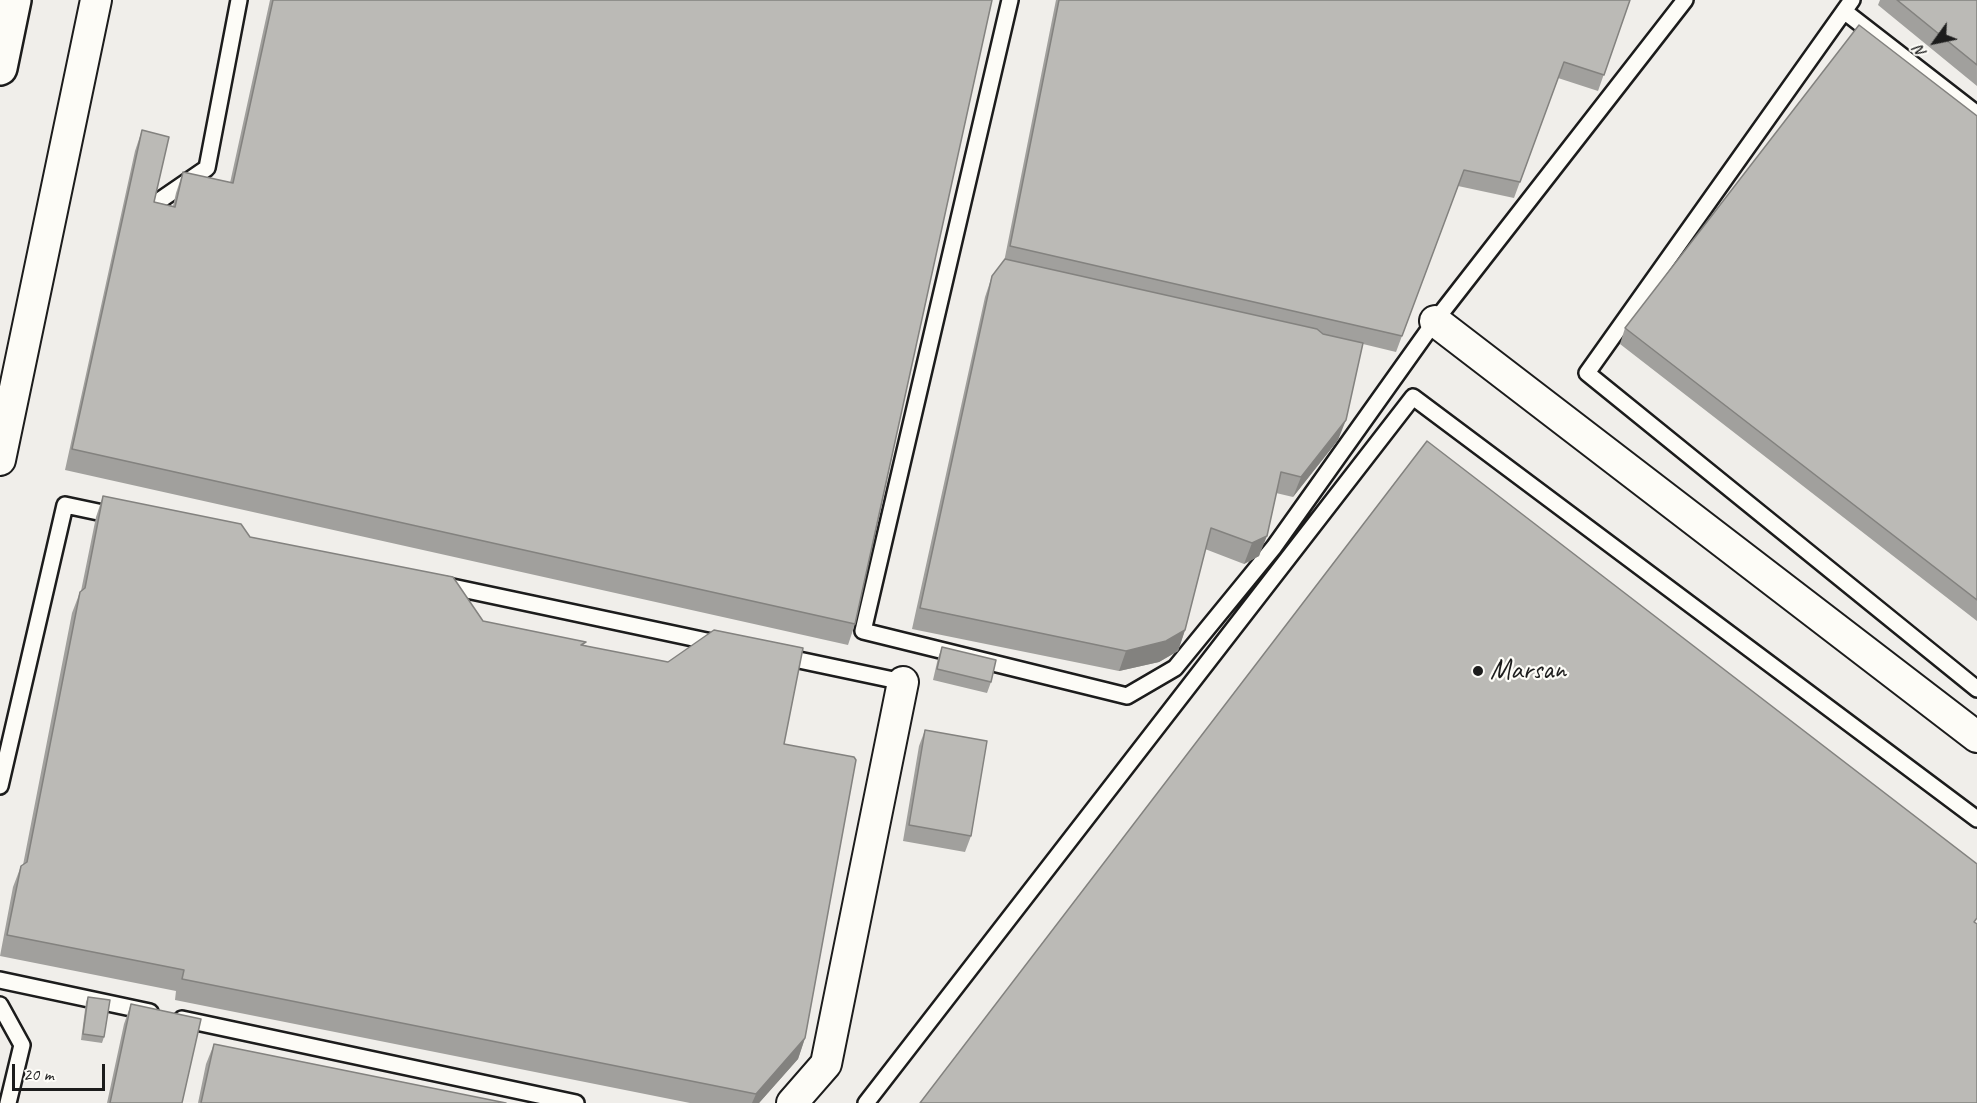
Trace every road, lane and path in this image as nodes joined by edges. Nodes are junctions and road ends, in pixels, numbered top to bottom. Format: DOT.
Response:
graph roads {
  1 [pos="14,0"];
  2 [pos="96,0"];
  3 [pos="238,0"];
  4 [pos="1011,0"];
  5 [pos="1685,0"];
  6 [pos="1848,5"];
  7 [pos="0,69"];
  8 [pos="1977,114"];
  9 [pos="153,205"];
  10 [pos="1435,321"];
  11 [pos="0,460"];
  12 [pos="135,520"];
  13 [pos="426,581"];
  14 [pos="740,648"];
  15 [pos="763,652"];
  16 [pos="903,682"];
  17 [pos="1977,689"];
  18 [pos="1977,737"];
  19 [pos="0,786"];
  20 [pos="1977,819"];
  21 [pos="0,980"];
  22 [pos="0,1005"];
  23 [pos="8,1103"];
  24 [pos="576,1103"];
  25 [pos="792,1103"];
  26 [pos="866,1103"];
  1 -- 7 [label="highway"];
  2 -- 11 [label="street"];
  3 -- 9 [label="lane"];
  4 -- 10 [label="lane"];
  5 -- 10 [label="lane"];
  6 -- 8 [label="lane"];
  6 -- 17 [label="lane"];
  10 -- 18 [label="street"];
  12 -- 19 [label="lane"];
  13 -- 14 [label="lane"];
  15 -- 16 [label="lane"];
  16 -- 25 [label="street"];
  20 -- 26 [label="lane"];
  21 -- 24 [label="lane"];
  22 -- 23 [label="lane"];
}
